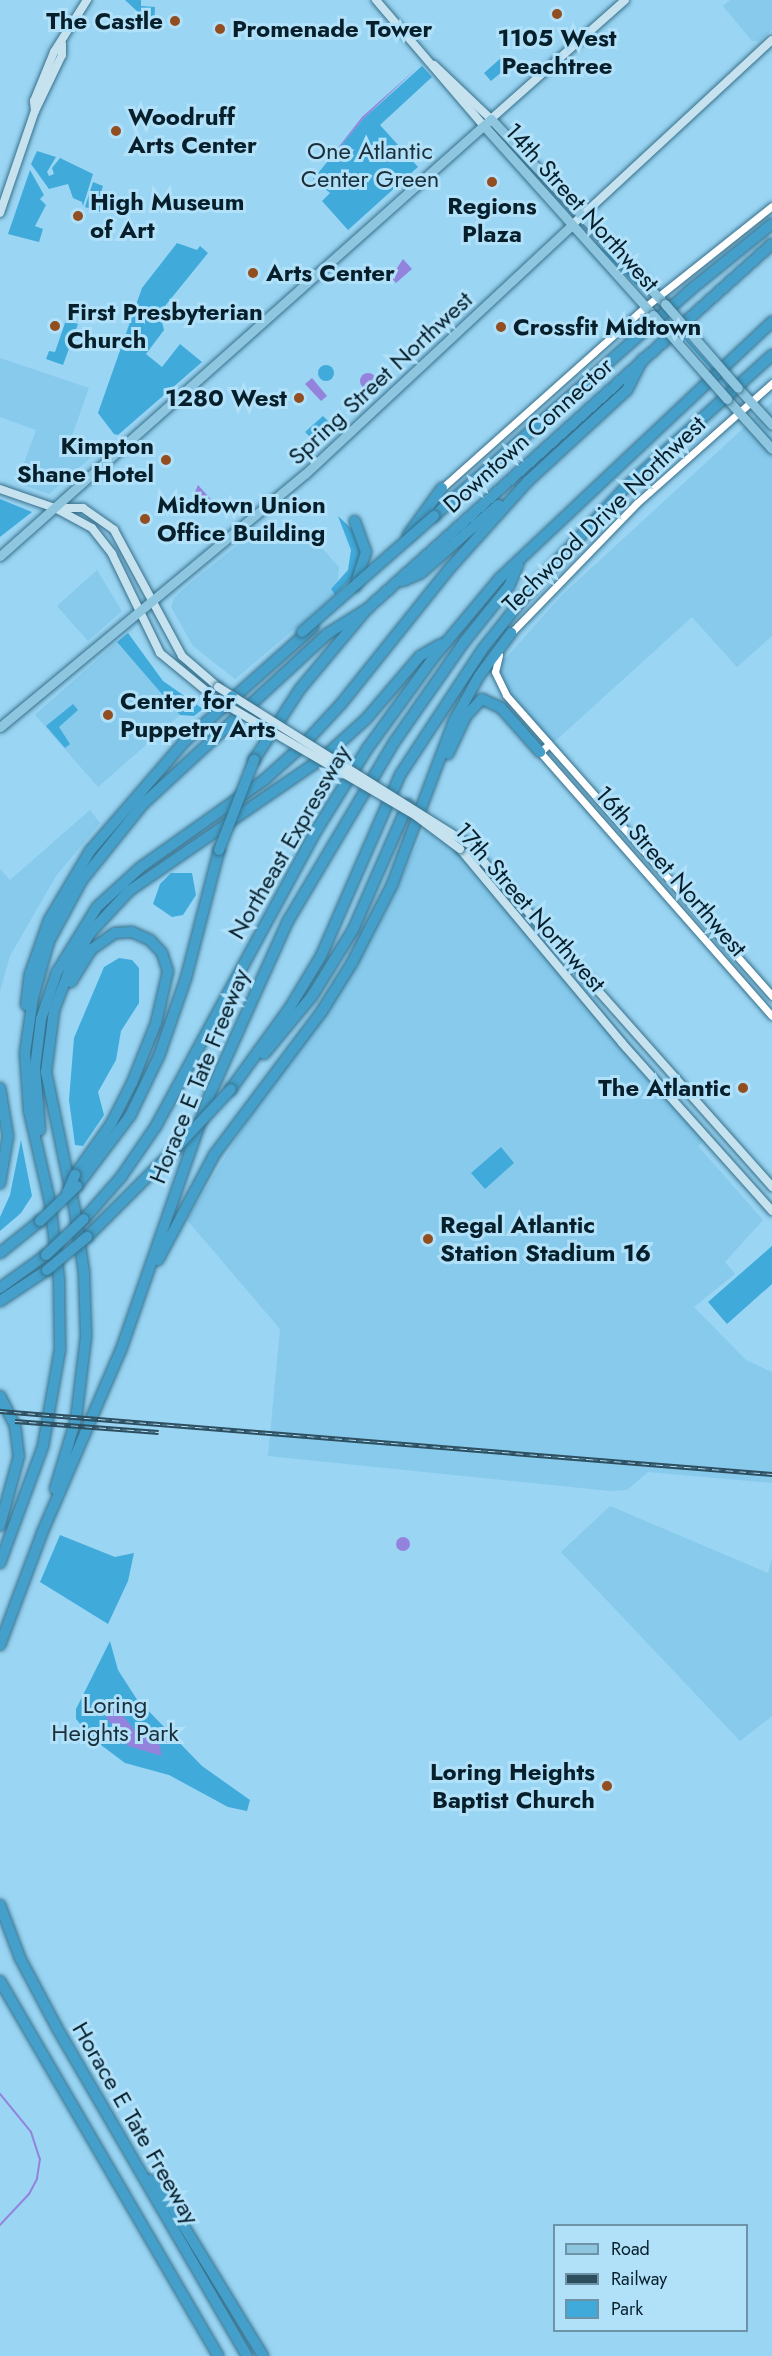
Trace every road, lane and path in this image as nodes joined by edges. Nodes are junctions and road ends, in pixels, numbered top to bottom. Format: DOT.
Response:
graph roads {
  1 [pos="87,0"];
  2 [pos="376,0"];
  3 [pos="625,0"];
  4 [pos="772,40"];
  5 [pos="435,65"];
  6 [pos="491,119"];
  7 [pos="484,126"];
  8 [pos="772,206"];
  9 [pos="0,213"];
  10 [pos="580,218"];
  11 [pos="772,224"];
  12 [pos="572,225"];
  13 [pos="772,244"];
  14 [pos="662,300"];
  15 [pos="645,307"];
  16 [pos="772,322"];
  17 [pos="772,355"];
  18 [pos="644,359"];
  19 [pos="772,383"];
  20 [pos="751,402"];
  21 [pos="739,412"];
  22 [pos="772,425"];
  23 [pos="772,448"];
  24 [pos="528,481"];
  25 [pos="442,488"];
  26 [pos="0,489"];
  27 [pos="55,508"];
  28 [pos="355,521"];
  29 [pos="0,556"];
  30 [pos="518,566"];
  31 [pos="394,585"];
  32 [pos="352,592"];
  33 [pos="152,600"];
  34 [pos="367,609"];
  35 [pos="138,611"];
  36 [pos="511,633"];
  37 [pos="447,641"];
  38 [pos="229,701"];
  39 [pos="437,715"];
  40 [pos="0,728"];
  41 [pos="545,748"];
  42 [pos="426,797"];
  43 [pos="407,807"];
  44 [pos="463,846"];
  45 [pos="772,996"];
  46 [pos="772,1016"];
  47 [pos="30,1020"];
  48 [pos="0,1088"];
  49 [pos="231,1089"];
  50 [pos="58,1138"];
  51 [pos="76,1181"];
  52 [pos="0,1183"];
  53 [pos="772,1187"];
  54 [pos="50,1202"];
  55 [pos="772,1211"];
  56 [pos="0,1253"];
  57 [pos="0,1288"];
  58 [pos="0,1301"];
  59 [pos="136,1306"];
  60 [pos="0,1396"];
  61 [pos="0,1525"];
  62 [pos="42,1533"];
  63 [pos="0,1563"];
  64 [pos="0,1645"];
  65 [pos="0,1905"];
  66 [pos="0,1981"];
  67 [pos="137,2168"];
  68 [pos="204,2333"];
  69 [pos="212,2356"];
  70 [pos="218,2356"];
  71 [pos="247,2356"];
  72 [pos="263,2356"];
  1 -- 9 [label="main road"];
  2 -- 5 [label="main road"];
  3 -- 6 [label="main road"];
  4 -- 10 [label="main road, Spring Street Northwest"];
  5 -- 6 [label="main road"];
  5 -- 7 [label="main road"];
  6 -- 7 [label="main road"];
  6 -- 10 [label="main road, 14th Street Northwest"];
  7 -- 12 [label="main road, 14th Street Northwest"];
  7 -- 27 [label="main road"];
  8 -- 14 [label="street"];
  10 -- 12 [label="main road, Spring Street Northwest"];
  10 -- 14 [label="main road, 14th Street Northwest"];
  11 -- 38 [label="highway, bridge"];
  12 -- 15 [label="main road, 14th Street Northwest"];
  12 -- 33 [label="main road, Spring Street Northwest"];
  13 -- 18 [label="highway, Downtown Connector"];
  14 -- 15 [label="street"];
  14 -- 20 [label="main road, 14th Street Northwest, bridge"];
  15 -- 21 [label="main road, 14th Street Northwest, bridge"];
  15 -- 25 [label="street"];
  16 -- 30 [label="highway"];
  17 -- 39 [label="highway"];
  18 -- 24 [label="highway"];
  18 -- 31 [label="highway, Downtown Connector"];
  19 -- 20 [label="street, Techwood Drive Northwest"];
  20 -- 21 [label="street, Techwood Drive Northwest"];
  20 -- 22 [label="main road, 14th Street Northwest"];
  21 -- 23 [label="main road, 14th Street Northwest"];
  21 -- 36 [label="street, Techwood Drive Northwest"];
  24 -- 31 [label="highway"];
  24 -- 54 [label="highway"];
  25 -- 32 [label="highway"];
  26 -- 27 [label="main road"];
  27 -- 29 [label="main road"];
  27 -- 33 [label="main road, 17th Street Northwest"];
  27 -- 35 [label="main road, 17th Street Northwest"];
  28 -- 32 [label="highway"];
  30 -- 37 [label="highway, Northeast Expressway"];
  30 -- 59 [label="highway, Horace E Tate Freeway"];
  31 -- 34 [label="highway, Downtown Connector"];
  32 -- 47 [label="highway"];
  33 -- 35 [label="main road, Spring Street Northwest"];
  33 -- 38 [label="main road, 17th Street Northwest, bridge"];
  34 -- 47 [label="highway"];
  34 -- 51 [label="highway, Northeast Expressway, bridge"];
  35 -- 38 [label="main road, 17th Street Northwest, bridge"];
  35 -- 40 [label="main road, Spring Street Northwest"];
  36 -- 39 [label="highway"];
  36 -- 41 [label="street, Techwood Drive Northwest"];
  36 -- 42 [label="highway"];
  37 -- 50 [label="highway"];
  37 -- 57 [label="highway, Northeast Expressway, bridge"];
  38 -- 43 [label="main road, 17th Street Northwest, bridge"];
  39 -- 49 [label="highway"];
  41 -- 42 [label="highway"];
  41 -- 45 [label="street, 16th Street Northwest"];
  41 -- 46 [label="street, 16th Street Northwest"];
  42 -- 59 [label="highway"];
  43 -- 44 [label="main road, 17th Street Northwest, bridge"];
  43 -- 49 [label="highway"];
  44 -- 53 [label="main road, 17th Street Northwest"];
  44 -- 55 [label="main road, 17th Street Northwest"];
  47 -- 54 [label="highway"];
  48 -- 52 [label="highway"];
  49 -- 58 [label="highway, bridge"];
  50 -- 51 [label="highway"];
  50 -- 62 [label="highway"];
  51 -- 56 [label="highway, bridge"];
  54 -- 63 [label="highway"];
  59 -- 62 [label="highway, Horace E Tate Freeway"];
  60 -- 61 [label="highway"];
  62 -- 64 [label="highway, Horace E Tate Freeway"];
  65 -- 67 [label="highway, Horace E Tate Freeway"];
  66 -- 68 [label="highway, Horace E Tate Freeway"];
  67 -- 71 [label="highway, Horace E Tate Freeway"];
  67 -- 72 [label="highway"];
  68 -- 69 [label="highway"];
  68 -- 70 [label="highway, Horace E Tate Freeway"];
}
